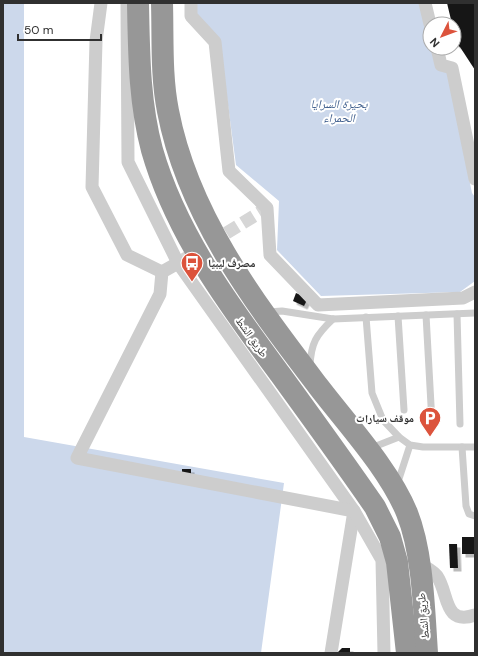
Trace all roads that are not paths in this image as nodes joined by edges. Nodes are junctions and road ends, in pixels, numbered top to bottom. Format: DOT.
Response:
graph roads {
  1 [pos="101,3"];
  2 [pos="127,3"];
  3 [pos="138,3"];
  4 [pos="162,3"];
  5 [pos="191,3"];
  6 [pos="425,3"];
  7 [pos="428,16"];
  8 [pos="439,56"];
  9 [pos="475,179"];
  10 [pos="178,263"];
  11 [pos="162,272"];
  12 [pos="475,292"];
  13 [pos="263,312"];
  14 [pos="475,313"];
  15 [pos="457,314"];
  16 [pos="426,315"];
  17 [pos="398,316"];
  18 [pos="366,317"];
  19 [pos="333,318"];
  20 [pos="309,374"];
  21 [pos="404,410"];
  22 [pos="432,423"];
  23 [pos="460,424"];
  24 [pos="399,437"];
  25 [pos="410,445"];
  26 [pos="462,447"];
  27 [pos="475,447"];
  28 [pos="367,450"];
  29 [pos="395,491"];
  30 [pos="354,511"];
  31 [pos="475,516"];
  32 [pos="419,564"];
  33 [pos="473,617"];
  34 [pos="331,653"];
  35 [pos="384,653"];
  36 [pos="407,653"];
  37 [pos="427,653"];
  1 -- 11 [label="street"];
  2 -- 10 [label="street"];
  3 -- 36 [label="highway, طريق الشط"];
  4 -- 13 [label="highway, طريق الشط"];
  5 -- 12 [label="street"];
  6 -- 7 [label="street"];
  8 -- 9 [label="street"];
  10 -- 11 [label="street"];
  10 -- 30 [label="street"];
  11 -- 30 [label="street"];
  13 -- 19 [label="lane"];
  13 -- 20 [label="highway, طريق الشط"];
  14 -- 15 [label="lane"];
  15 -- 16 [label="lane"];
  15 -- 23 [label="lane"];
  16 -- 17 [label="lane"];
  16 -- 22 [label="lane"];
  17 -- 18 [label="lane"];
  17 -- 21 [label="lane"];
  18 -- 19 [label="lane"];
  18 -- 24 [label="lane"];
  19 -- 20 [label="lane"];
  20 -- 28 [label="highway, طريق الشط"];
  24 -- 25 [label="lane"];
  24 -- 28 [label="lane"];
  25 -- 26 [label="lane"];
  25 -- 29 [label="lane"];
  26 -- 27 [label="lane"];
  26 -- 31 [label="lane"];
  28 -- 29 [label="highway, طريق الشط"];
  29 -- 32 [label="highway, طريق الشط"];
  30 -- 34 [label="street"];
  30 -- 35 [label="street"];
  32 -- 33 [label="street"];
  32 -- 37 [label="highway, طريق الشط"];
}
